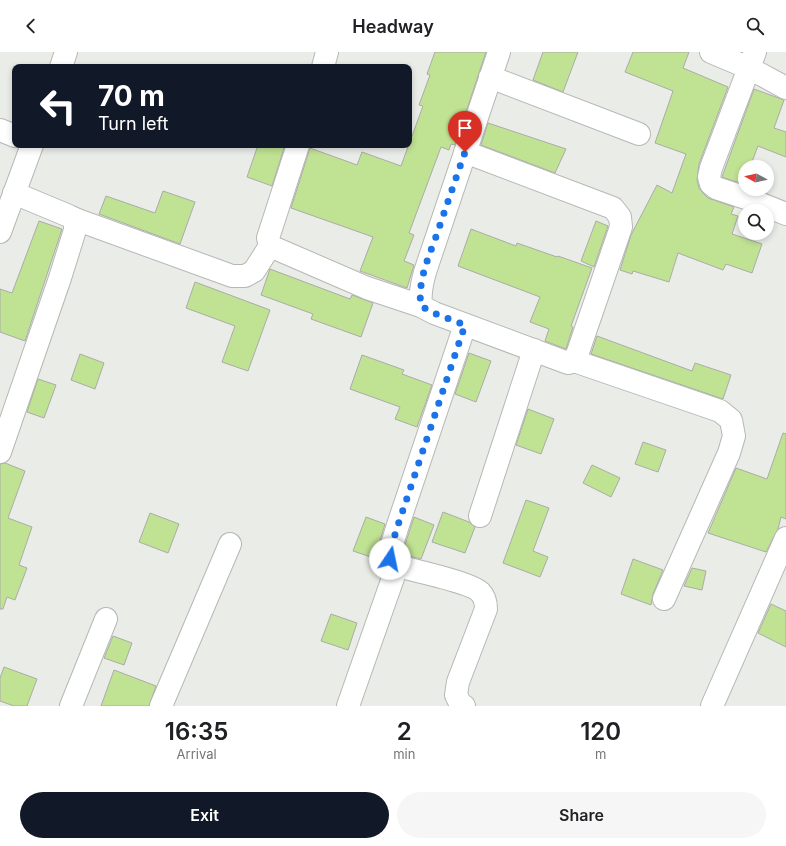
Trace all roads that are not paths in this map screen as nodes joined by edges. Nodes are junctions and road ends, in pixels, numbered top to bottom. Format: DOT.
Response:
graph roads {
  1 [pos="66,52"];
  2 [pos="327,52"];
  3 [pos="499,52"];
  4 [pos="711,52"];
  5 [pos="752,60"];
  6 [pos="61,64"];
  7 [pos="323,64"];
  8 [pos="490,77"];
  9 [pos="786,88"];
  10 [pos="0,130"];
  11 [pos="639,134"];
  12 [pos="12,135"];
  13 [pos="31,148"];
  14 [pos="297,148"];
  15 [pos="465,152"];
  16 [pos="14,193"];
  17 [pos="786,214"];
  18 [pos="75,219"];
  19 [pos="0,232"];
  20 [pos="270,246"];
  21 [pos="421,306"];
  22 [pos="465,325"];
  23 [pos="534,350"];
  24 [pos="574,361"];
  25 [pos="0,452"];
  26 [pos="480,516"];
  27 [pos="786,538"];
  28 [pos="230,544"];
  29 [pos="394,565"];
  30 [pos="780,570"];
  31 [pos="664,599"];
  32 [pos="106,619"];
  33 [pos="71,706"];
  34 [pos="161,706"];
  35 [pos="348,706"];
  36 [pos="464,706"];
  37 [pos="712,706"];
  1 -- 6 [label="street"];
  2 -- 7 [label="street"];
  3 -- 8 [label="street"];
  4 -- 5 [label="street"];
  5 -- 9 [label="street"];
  5 -- 17 [label="street"];
  8 -- 11 [label="street"];
  8 -- 15 [label="street"];
  10 -- 12 [label="street"];
  13 -- 16 [label="street"];
  14 -- 20 [label="street"];
  15 -- 21 [label="street"];
  15 -- 24 [label="street"];
  16 -- 18 [label="street"];
  16 -- 19 [label="street"];
  18 -- 20 [label="street"];
  18 -- 25 [label="street"];
  20 -- 21 [label="street"];
  21 -- 22 [label="street"];
  22 -- 23 [label="street"];
  22 -- 29 [label="street"];
  23 -- 24 [label="street"];
  23 -- 26 [label="street"];
  24 -- 31 [label="street"];
  27 -- 30 [label="street"];
  28 -- 34 [label="street"];
  29 -- 35 [label="street"];
  29 -- 36 [label="street"];
  30 -- 37 [label="street"];
  32 -- 33 [label="street"];
}
